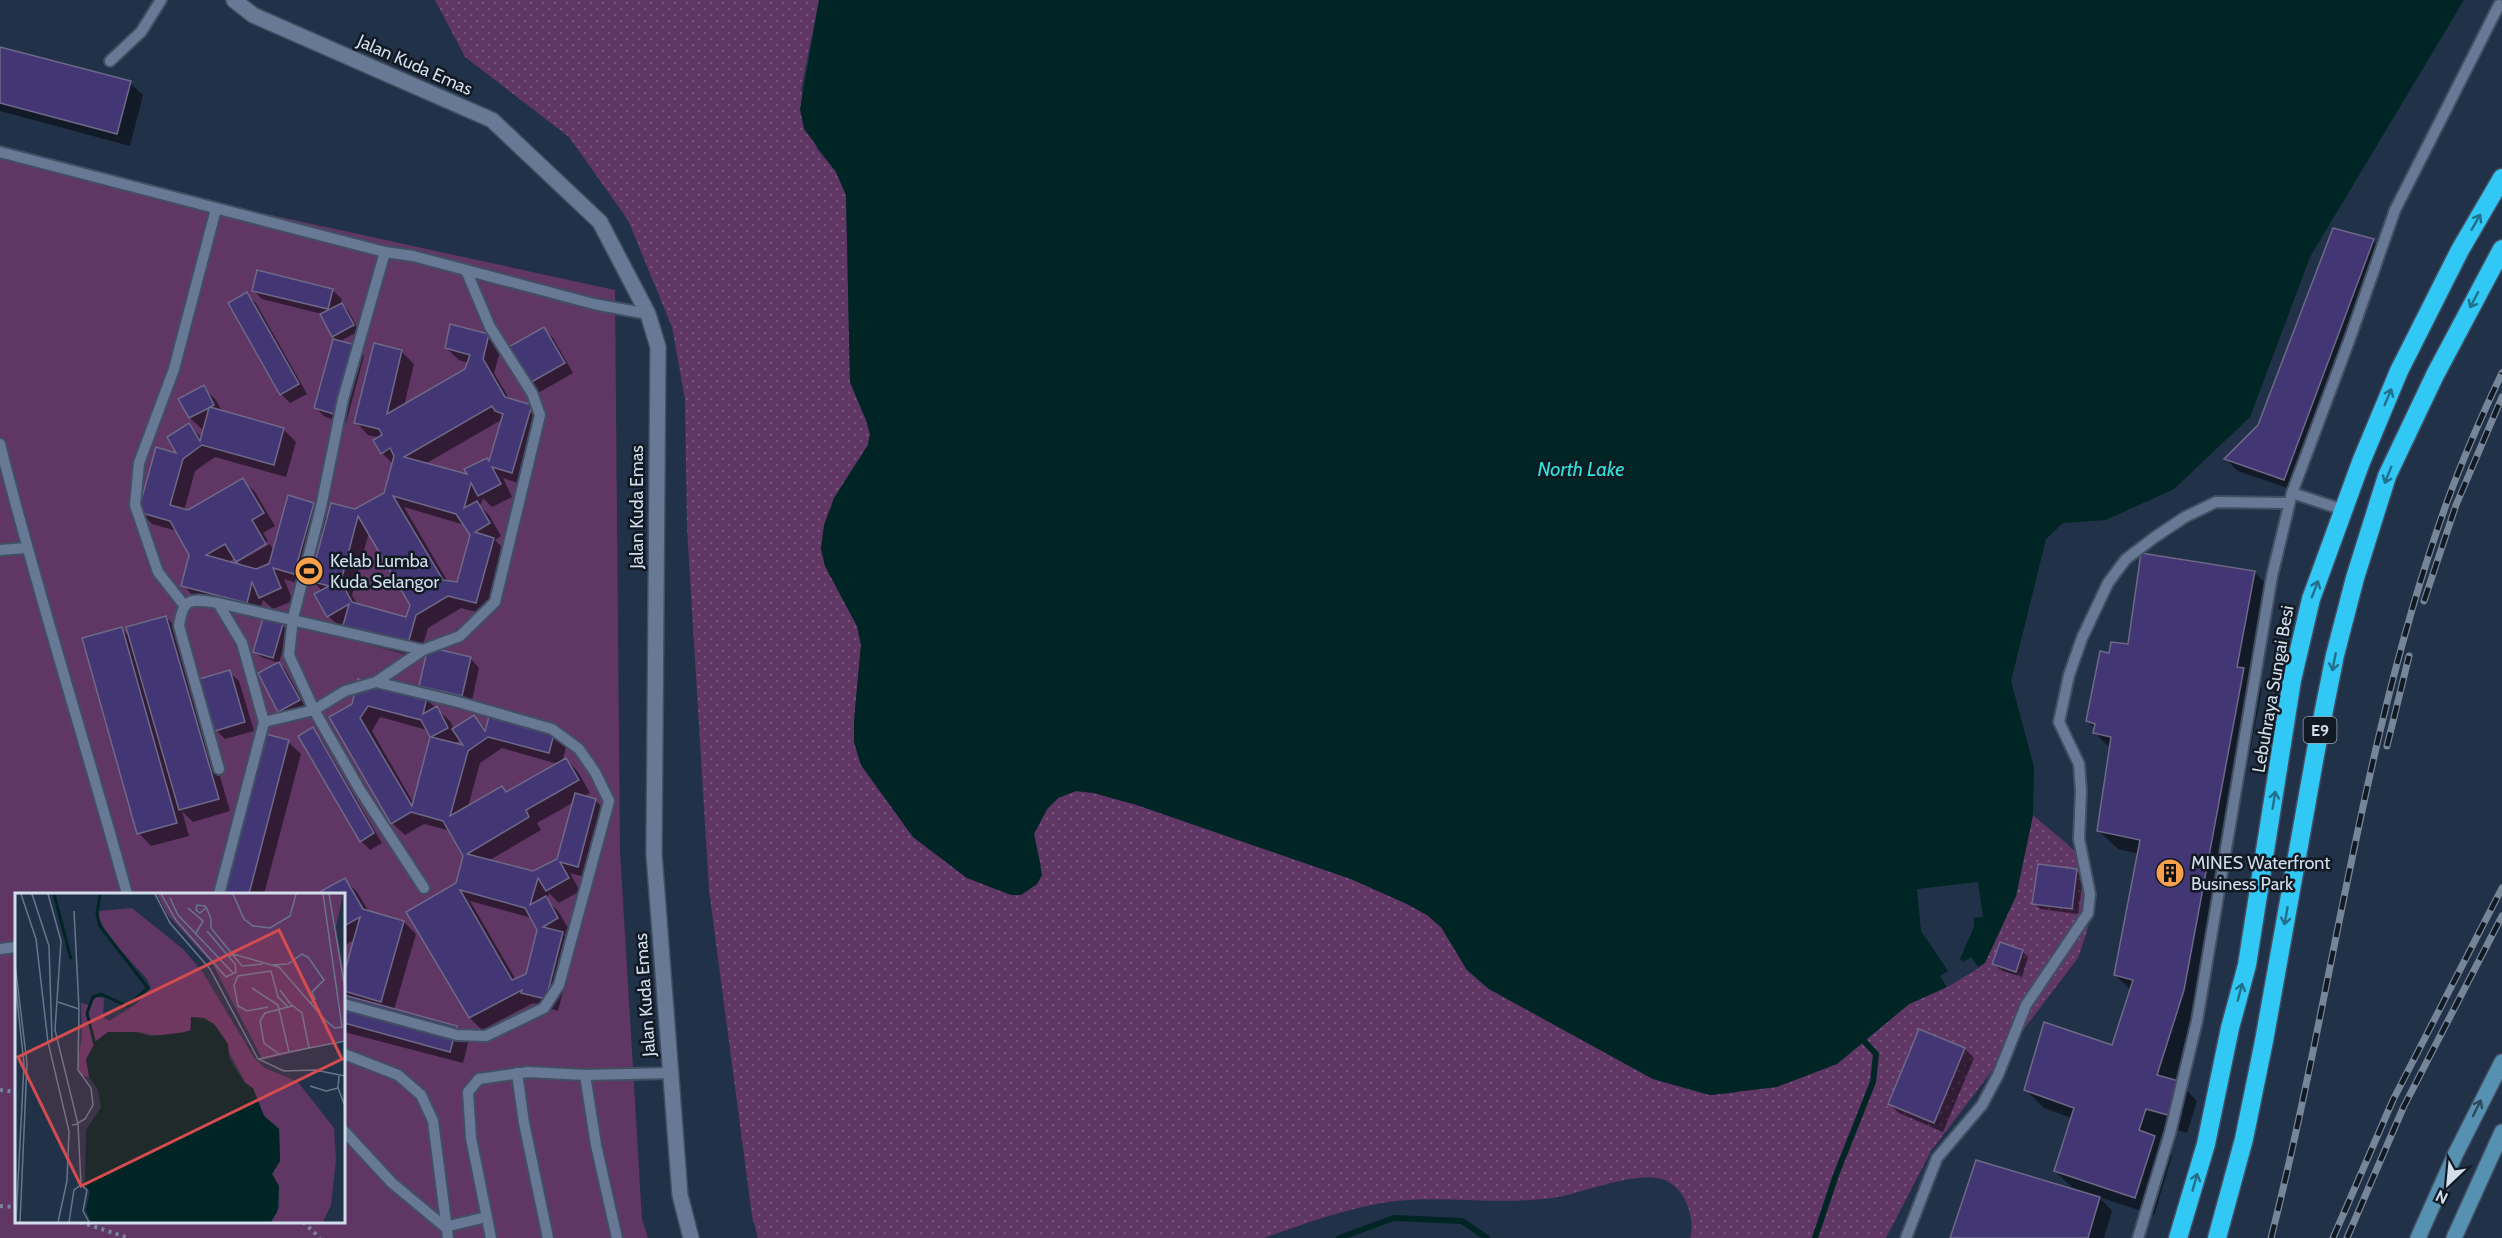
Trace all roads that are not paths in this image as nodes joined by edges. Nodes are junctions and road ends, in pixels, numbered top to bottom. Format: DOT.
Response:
graph roads {
  1 [pos="161,0"];
  2 [pos="234,0"];
  3 [pos="2498,4"];
  4 [pos="110,61"];
  5 [pos="0,152"];
  6 [pos="2502,178"];
  7 [pos="216,209"];
  8 [pos="2502,249"];
  9 [pos="386,252"];
  10 [pos="466,270"];
  11 [pos="648,314"];
  12 [pos="0,444"];
  13 [pos="2290,498"];
  14 [pos="2344,510"];
  15 [pos="26,548"];
  16 [pos="0,550"];
  17 [pos="218,603"];
  18 [pos="184,605"];
  19 [pos="293,618"];
  20 [pos="423,650"];
  21 [pos="376,682"];
  22 [pos="314,710"];
  23 [pos="264,722"];
  24 [pos="219,769"];
  25 [pos="424,888"];
  26 [pos="126,893"];
  27 [pos="219,893"];
  28 [pos="15,947"];
  29 [pos="0,949"];
  30 [pos="345,1004"];
  31 [pos="345,1054"];
  32 [pos="2502,1062"];
  33 [pos="517,1073"];
  34 [pos="671,1073"];
  35 [pos="585,1075"];
  36 [pos="345,1132"];
  37 [pos="2502,1132"];
  38 [pos="486,1217"];
  39 [pos="446,1232"];
  40 [pos="491,1238"];
  41 [pos="548,1238"];
  42 [pos="617,1238"];
  43 [pos="691,1238"];
  44 [pos="1906,1238"];
  45 [pos="2138,1238"];
  46 [pos="2178,1238"];
  47 [pos="2217,1238"];
  48 [pos="2418,1238"];
  49 [pos="2454,1238"];
  1 -- 4 [label="lane"];
  2 -- 11 [label="street, Jalan Kuda Emas"];
  3 -- 13 [label="lane"];
  5 -- 7 [label="lane"];
  14 -- 6 [label="highway, Lebuhraya Sungai Besi / E9, one-way"];
  7 -- 9 [label="lane"];
  7 -- 18 [label="lane"];
  8 -- 47 [label="highway, E9, one-way"];
  9 -- 10 [label="lane"];
  9 -- 19 [label="lane"];
  10 -- 11 [label="lane"];
  10 -- 20 [label="lane"];
  11 -- 34 [label="street, Jalan Kuda Emas"];
  12 -- 15 [label="lane"];
  13 -- 14 [label="lane"];
  13 -- 44 [label="lane"];
  13 -- 45 [label="lane"];
  46 -- 14 [label="highway, Lebuhraya Sungai Besi / E9, one-way"];
  15 -- 16 [label="lane"];
  15 -- 26 [label="lane"];
  17 -- 18 [label="lane"];
  17 -- 19 [label="lane"];
  17 -- 23 [label="lane"];
  18 -- 24 [label="lane"];
  19 -- 20 [label="lane"];
  19 -- 22 [label="lane"];
  20 -- 21 [label="lane"];
  21 -- 22 [label="lane"];
  21 -- 30 [label="lane"];
  22 -- 23 [label="lane"];
  22 -- 25 [label="lane"];
  23 -- 27 [label="lane"];
  28 -- 29 [label="lane"];
  31 -- 39 [label="lane"];
  48 -- 32 [label="main road, one-way"];
  33 -- 35 [label="lane"];
  33 -- 38 [label="lane"];
  33 -- 41 [label="lane"];
  34 -- 35 [label="lane"];
  34 -- 43 [label="street, Jalan Kuda Emas"];
  35 -- 42 [label="lane"];
  36 -- 39 [label="lane"];
  37 -- 49 [label="main road"];
  38 -- 39 [label="lane"];
  38 -- 40 [label="lane"];
}
